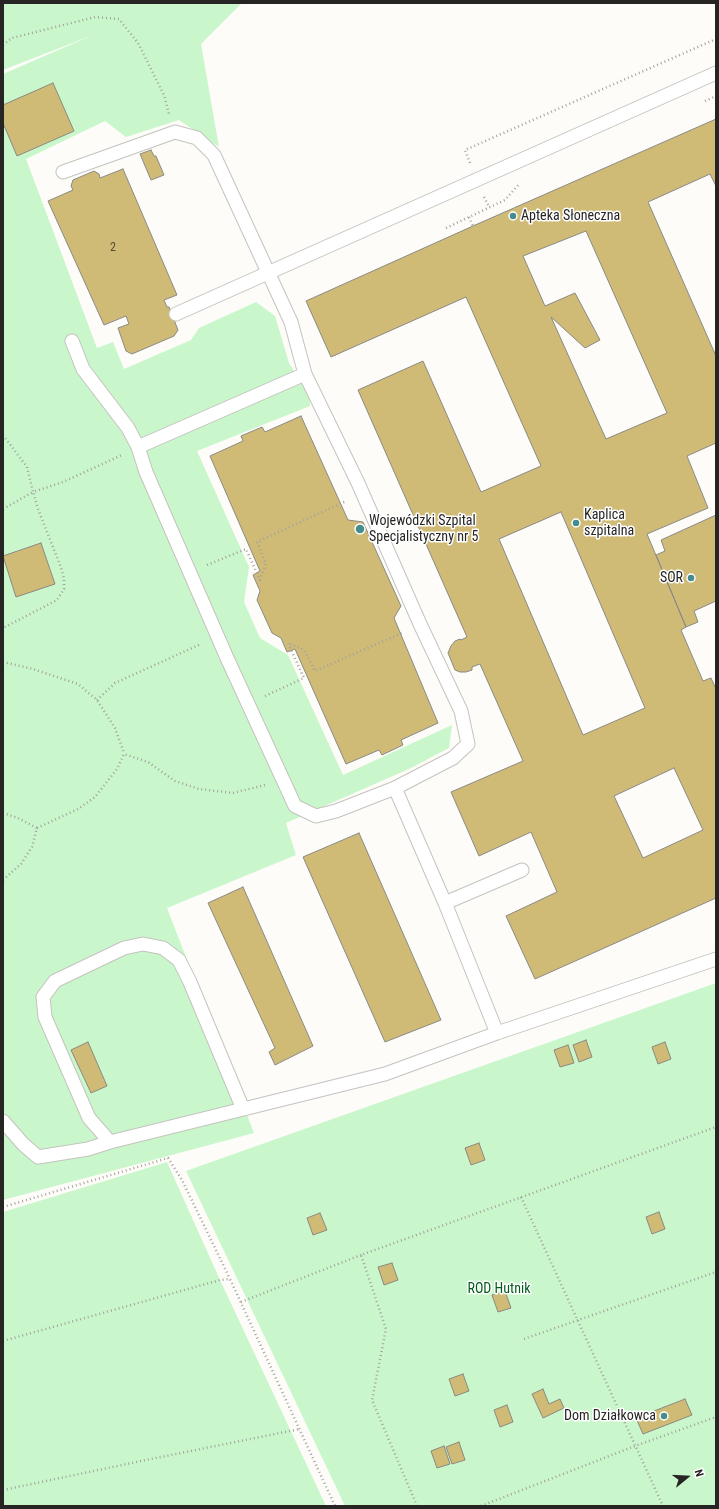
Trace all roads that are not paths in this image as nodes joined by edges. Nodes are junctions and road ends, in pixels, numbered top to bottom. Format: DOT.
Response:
graph roads {
  1 [pos="716,73"];
  2 [pos="63,172"];
  3 [pos="268,273"];
  4 [pos="176,314"];
  5 [pos="72,341"];
  6 [pos="305,374"];
  7 [pos="138,447"];
  8 [pos="394,788"];
  9 [pos="522,870"];
  10 [pos="445,903"];
  11 [pos="716,959"];
  12 [pos="497,1033"];
  13 [pos="243,1109"];
  14 [pos="3,1121"];
  15 [pos="110,1142"];
  1 -- 3 [label="lane"];
  2 -- 3 [label="lane"];
  3 -- 4 [label="lane"];
  3 -- 6 [label="lane"];
  5 -- 7 [label="lane"];
  6 -- 7 [label="lane"];
  6 -- 8 [label="lane"];
  7 -- 8 [label="lane"];
  8 -- 10 [label="lane"];
  9 -- 10 [label="lane"];
  10 -- 12 [label="lane"];
  11 -- 12 [label="lane"];
  12 -- 13 [label="lane"];
  13 -- 15 [label="lane"];
  13 -- 15 [label="lane"];
  14 -- 15 [label="lane"];
}
